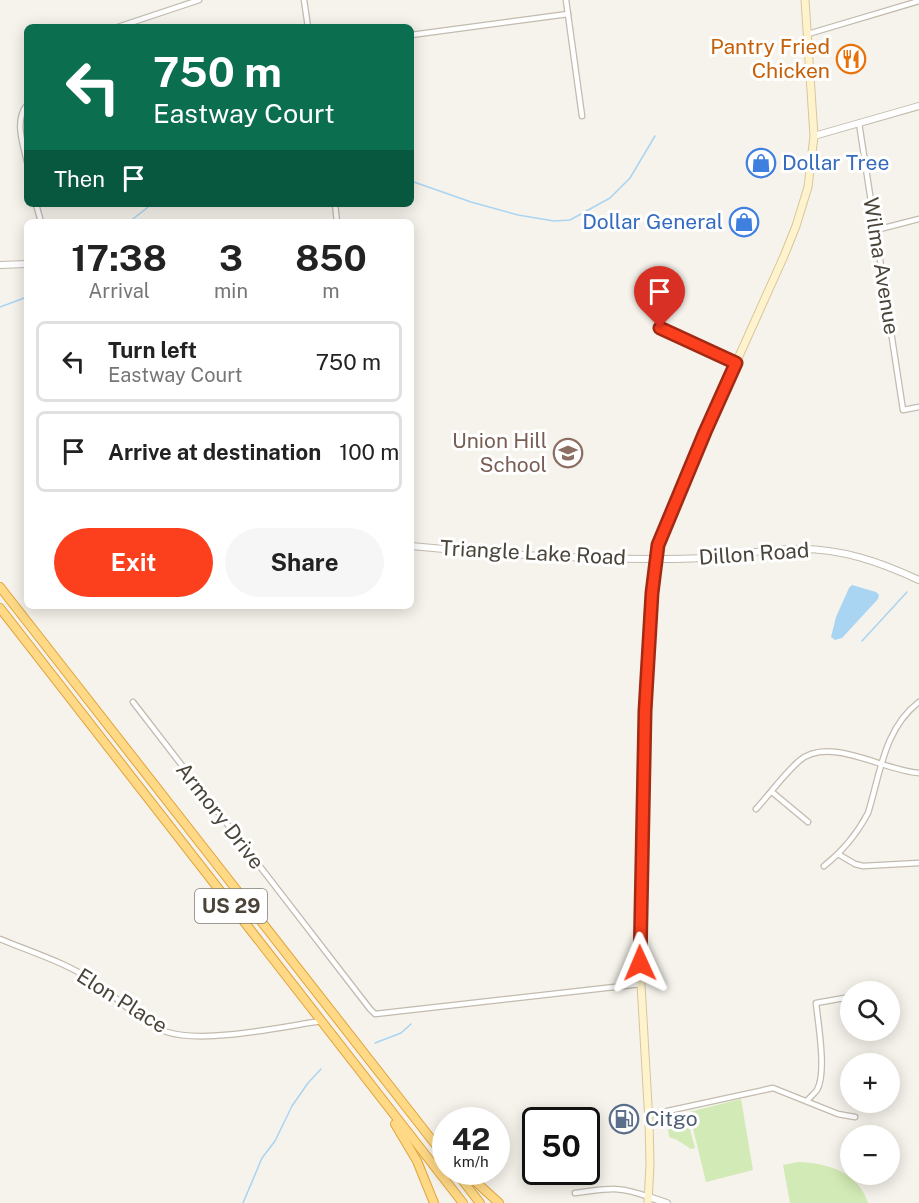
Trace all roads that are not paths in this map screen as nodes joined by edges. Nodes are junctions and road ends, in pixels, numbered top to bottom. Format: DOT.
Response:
graph roads {
  1 [pos="199,0"];
  2 [pos="304,0"];
  3 [pos="566,0"];
  4 [pos="805,0"];
  5 [pos="919,1"];
  6 [pos="568,14"];
  7 [pos="127,24"];
  8 [pos="308,24"];
  9 [pos="807,34"];
  10 [pos="414,35"];
  11 [pos="919,106"];
  12 [pos="24,111"];
  13 [pos="582,116"];
  14 [pos="859,123"];
  15 [pos="814,136"];
  16 [pos="24,145"];
  17 [pos="919,219"];
  18 [pos="876,230"];
  19 [pos="24,264"];
  20 [pos="0,265"];
  21 [pos="660,328"];
  22 [pos="736,363"];
  23 [pos="919,407"];
  24 [pos="414,546"];
  25 [pos="656,560"];
  26 [pos="919,580"];
  27 [pos="0,587"];
  28 [pos="0,608"];
  29 [pos="133,702"];
  30 [pos="919,702"];
  31 [pos="882,765"];
  32 [pos="919,772"];
  33 [pos="772,792"];
  34 [pos="756,810"];
  35 [pos="808,822"];
  36 [pos="838,854"];
  37 [pos="919,863"];
  38 [pos="824,866"];
  39 [pos="0,939"];
  40 [pos="641,984"];
  41 [pos="840,999"];
  42 [pos="321,1021"];
  43 [pos="365,1078"];
  44 [pos="807,1101"];
  45 [pos="410,1113"];
  46 [pos="649,1115"];
  47 [pos="855,1117"];
  48 [pos="432,1136"];
  49 [pos="432,1140"];
  50 [pos="466,1185"];
  51 [pos="479,1185"];
  52 [pos="575,1193"];
  53 [pos="649,1200"];
  54 [pos="434,1203"];
  55 [pos="463,1203"];
  56 [pos="480,1203"];
  57 [pos="499,1203"];
  58 [pos="667,1203"];
  1 -- 7 [label="street"];
  2 -- 8 [label="street"];
  3 -- 6 [label="street"];
  4 -- 9 [label="main road"];
  5 -- 9 [label="street"];
  6 -- 10 [label="street"];
  6 -- 13 [label="street"];
  9 -- 15 [label="main road"];
  11 -- 14 [label="street"];
  12 -- 16 [label="street"];
  14 -- 15 [label="street"];
  14 -- 18 [label="street, Wilma Avenue"];
  15 -- 22 [label="main road"];
  17 -- 18 [label="street"];
  18 -- 23 [label="street, Wilma Avenue"];
  19 -- 20 [label="street"];
  21 -- 22 [label="street"];
  22 -- 25 [label="main road"];
  24 -- 25 [label="street, Triangle Lake Road"];
  25 -- 26 [label="street, Dillon Road"];
  25 -- 40 [label="main road"];
  27 -- 45 [label="highway, US 29"];
  28 -- 42 [label="highway, US 29"];
  29 -- 40 [label="street, Armory Drive"];
  30 -- 31 [label="street"];
  31 -- 32 [label="street"];
  31 -- 33 [label="street"];
  31 -- 36 [label="street"];
  33 -- 34 [label="street"];
  33 -- 35 [label="street"];
  36 -- 37 [label="street"];
  36 -- 38 [label="street"];
  39 -- 42 [label="street, Elon Place"];
  40 -- 46 [label="main road"];
  41 -- 44 [label="street"];
  42 -- 43 [label="highway, US 29"];
  43 -- 54 [label="highway"];
  43 -- 55 [label="highway, US 29"];
  44 -- 46 [label="street"];
  44 -- 47 [label="street"];
  45 -- 48 [label="highway"];
  45 -- 49 [label="highway, US 29"];
  46 -- 53 [label="main road"];
  50 -- 56 [label="highway"];
  51 -- 57 [label="highway"];
  52 -- 53 [label="street"];
  53 -- 58 [label="street"];
}
